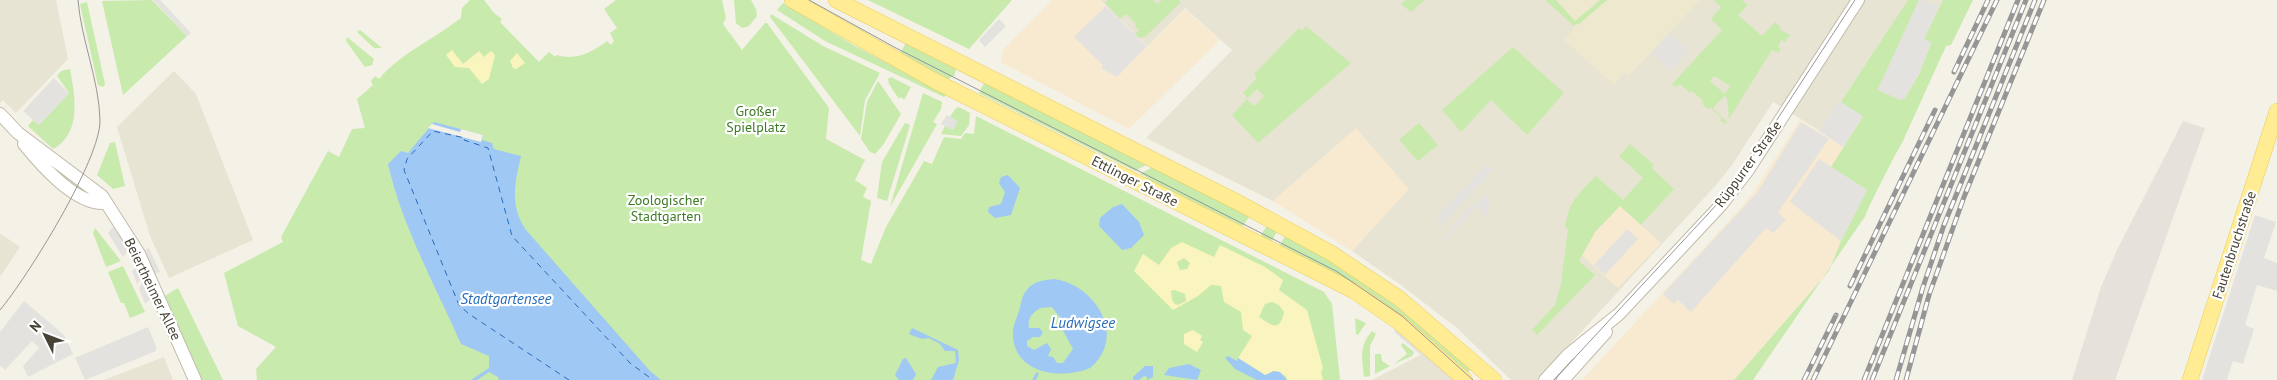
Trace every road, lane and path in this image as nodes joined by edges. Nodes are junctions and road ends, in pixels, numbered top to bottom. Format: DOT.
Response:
graph roads {
  1 [pos="792,0"];
  2 [pos="836,0"];
  3 [pos="1858,0"];
  4 [pos="2277,111"];
  5 [pos="0,114"];
  6 [pos="18,133"];
  7 [pos="104,203"];
  8 [pos="1263,215"];
  9 [pos="1250,238"];
  10 [pos="1619,314"];
  11 [pos="195,380"];
  12 [pos="1465,380"];
  13 [pos="1494,380"];
  14 [pos="1545,380"];
  15 [pos="1563,380"];
  16 [pos="2190,380"];
  1 -- 9 [label="main road, Ettlinger Straße"];
  2 -- 8 [label="main road, Ettlinger Straße"];
  3 -- 10 [label="street, Rüppurrer Straße"];
  4 -- 16 [label="main road, Fautenbruchstraße"];
  5 -- 6 [label="street"];
  6 -- 7 [label="street, Beiertheimer Allee"];
  6 -- 7 [label="street"];
  7 -- 11 [label="street, Beiertheimer Allee"];
  8 -- 9 [label="main road"];
  8 -- 13 [label="main road, Ettlinger Straße"];
  9 -- 12 [label="main road, Ettlinger Straße"];
  10 -- 14 [label="street, Rüppurrer Straße"];
  10 -- 15 [label="street, Rüppurrer Straße"];
}
